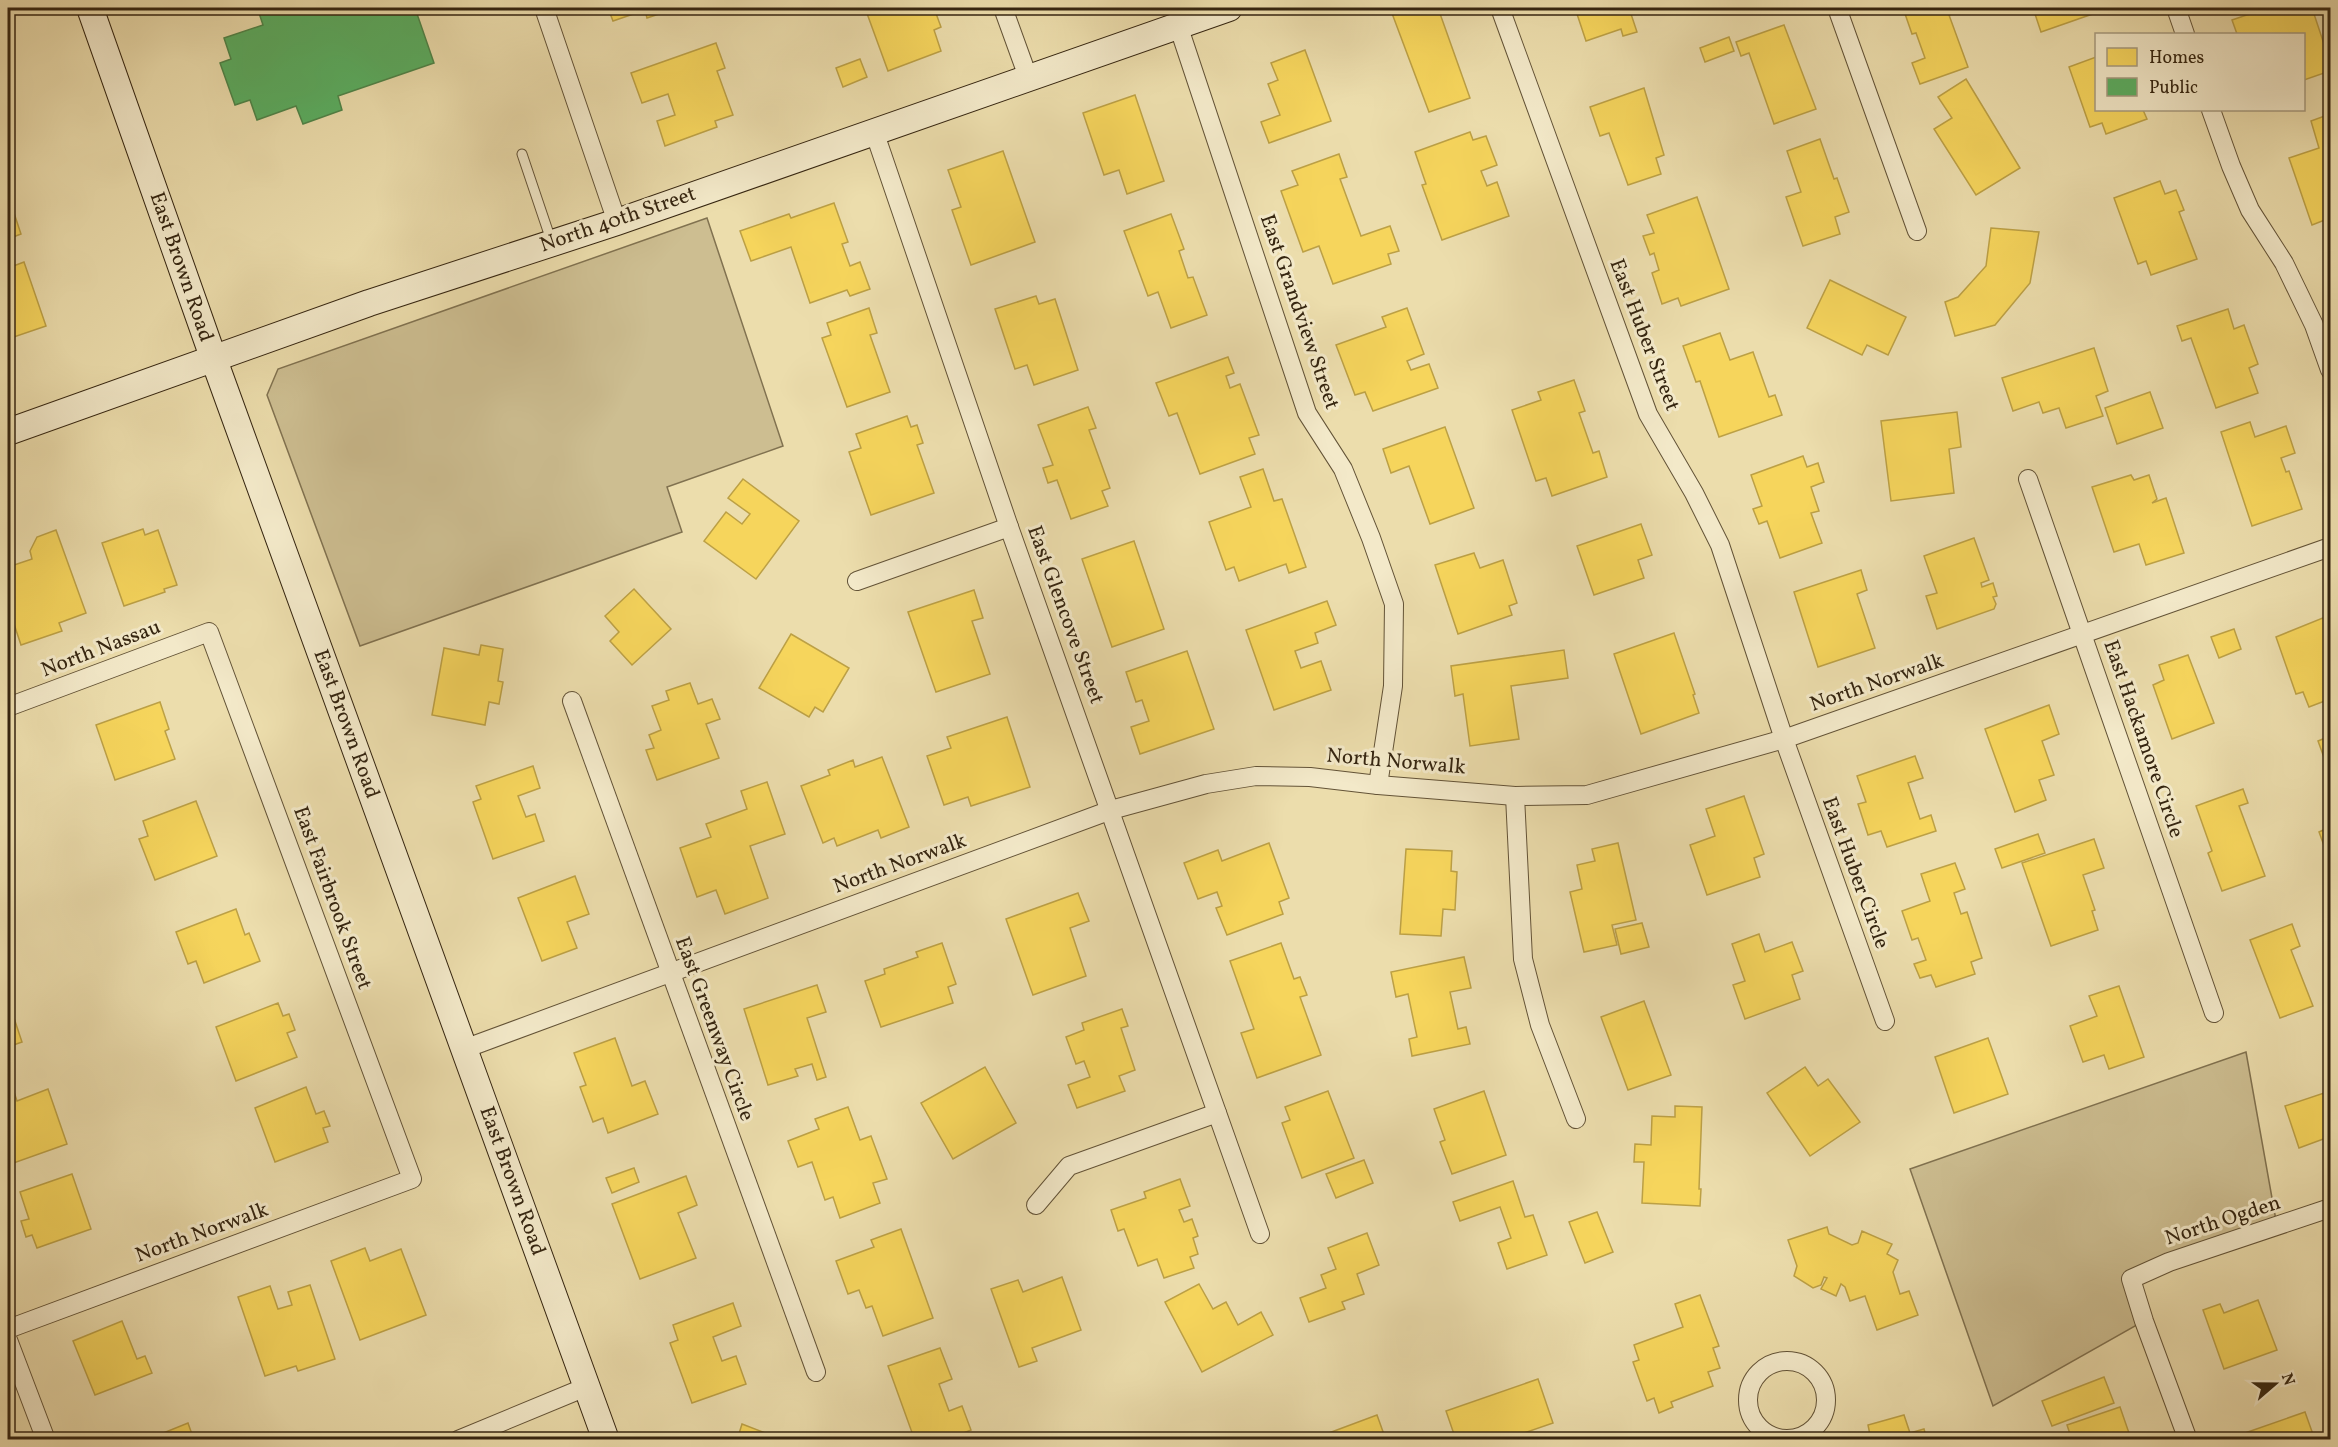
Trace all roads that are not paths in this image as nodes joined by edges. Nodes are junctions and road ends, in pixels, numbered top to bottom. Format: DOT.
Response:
graph roads {
  1 [pos="90,8"];
  2 [pos="544,8"];
  3 [pos="1003,8"];
  4 [pos="1229,8"];
  5 [pos="1500,8"];
  6 [pos="1837,8"];
  7 [pos="2176,8"];
  8 [pos="1178,25"];
  9 [pos="2185,33"];
  10 [pos="1028,77"];
  11 [pos="2211,111"];
  12 [pos="873,131"];
  13 [pos="522,154"];
  14 [pos="616,222"];
  15 [pos="1917,231"];
  16 [pos="552,243"];
  17 [pos="213,357"];
  18 [pos="2331,370"];
  19 [pos="8,432"];
  20 [pos="2028,479"];
  21 [pos="1009,527"];
  22 [pos="2331,547"];
  23 [pos="857,581"];
  24 [pos="210,632"];
  25 [pos="2083,636"];
  26 [pos="572,701"];
  27 [pos="8,707"];
  28 [pos="1784,739"];
  29 [pos="1378,785"];
  30 [pos="1515,796"];
  31 [pos="1111,810"];
  32 [pos="669,974"];
  33 [pos="2214,1013"];
  34 [pos="1885,1021"];
  35 [pos="464,1049"];
  36 [pos="1217,1113"];
  37 [pos="1576,1119"];
  38 [pos="411,1179"];
  39 [pos="1036,1205"];
  40 [pos="2331,1208"];
  41 [pos="1260,1234"];
  42 [pos="8,1329"];
  43 [pos="8,1340"];
  44 [pos="816,1372"];
  45 [pos="586,1387"];
  46 [pos="1772,1438"];
  47 [pos="46,1440"];
  48 [pos="458,1440"];
  49 [pos="606,1440"];
  50 [pos="2188,1440"];
  1 -- 17 [label="main road, East Brown Road"];
  2 -- 14 [label="street"];
  3 -- 10 [label="street"];
  4 -- 8 [label="main road, North 40th Street"];
  5 -- 28 [label="street, East Huber Street"];
  6 -- 15 [label="street"];
  7 -- 9 [label="street"];
  8 -- 10 [label="main road, North 40th Street"];
  8 -- 29 [label="street, East Grandview Street"];
  10 -- 12 [label="main road, North 40th Street"];
  11 -- 18 [label="street"];
  12 -- 14 [label="main road, North 40th Street"];
  12 -- 21 [label="street, East Glencove Street"];
  13 -- 16 [label="lane"];
  14 -- 16 [label="main road, North 40th Street"];
  16 -- 17 [label="main road, North 40th Street"];
  17 -- 19 [label="main road, North 40th Street"];
  17 -- 35 [label="main road, East Brown Road"];
  20 -- 25 [label="street, East Hackamore Circle"];
  21 -- 23 [label="street"];
  21 -- 31 [label="street, East Glencove Street"];
  22 -- 25 [label="street, North Norwalk"];
  24 -- 27 [label="street, North Nassau"];
  24 -- 38 [label="street, East Fairbrook Street"];
  25 -- 28 [label="street, North Norwalk"];
  25 -- 33 [label="street, East Hackamore Circle"];
  26 -- 32 [label="street, East Greenway Circle"];
  28 -- 30 [label="street, North Norwalk"];
  28 -- 34 [label="street, East Huber Circle"];
  29 -- 30 [label="street, North Norwalk"];
  29 -- 31 [label="street, North Norwalk"];
  30 -- 37 [label="street"];
  31 -- 32 [label="street, North Norwalk"];
  31 -- 36 [label="street, East Glencove Street"];
  32 -- 35 [label="street, North Norwalk"];
  32 -- 44 [label="street, East Greenway Circle"];
  35 -- 45 [label="main road, East Brown Road"];
  36 -- 39 [label="street"];
  36 -- 41 [label="street, East Glencove Street"];
  38 -- 42 [label="street, North Norwalk"];
  40 -- 50 [label="street, North Ogden"];
  43 -- 47 [label="street"];
  45 -- 48 [label="street"];
  45 -- 49 [label="main road, East Brown Road"];
  46 -- 46 [label="street"];
}
